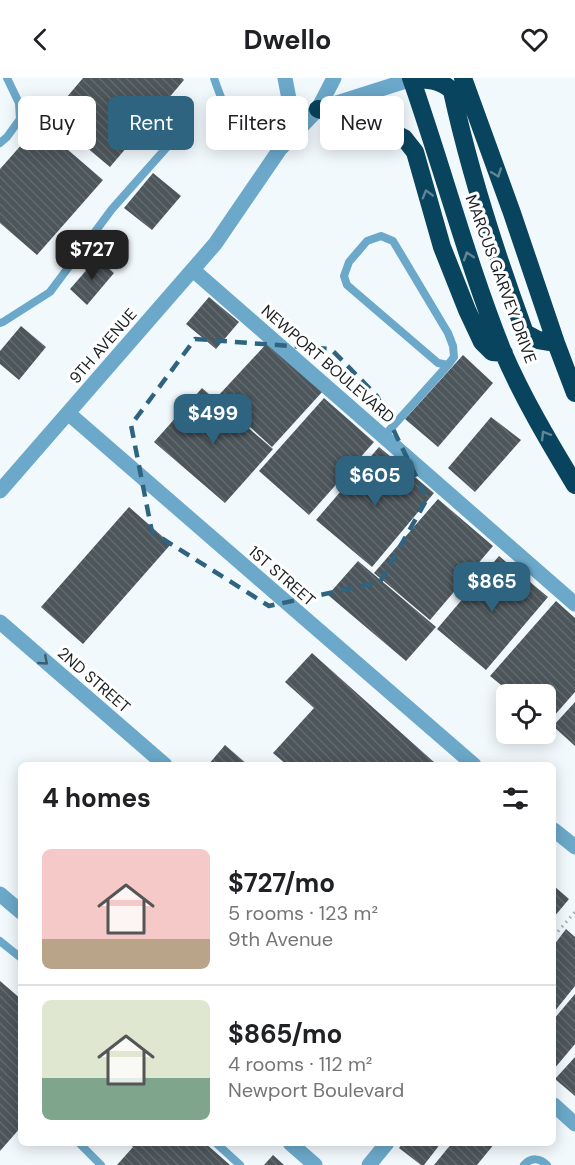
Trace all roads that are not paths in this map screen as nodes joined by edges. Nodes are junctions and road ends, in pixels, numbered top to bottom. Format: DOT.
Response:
graph roads {
  1 [pos="7,78"];
  2 [pos="214,78"];
  3 [pos="285,78"];
  4 [pos="334,78"];
  5 [pos="464,78"];
  6 [pos="412,79"];
  7 [pos="220,96"];
  8 [pos="288,96"];
  9 [pos="318,109"];
  10 [pos="308,119"];
  11 [pos="0,143"];
  12 [pos="164,150"];
  13 [pos="279,150"];
  14 [pos="193,270"];
  15 [pos="0,323"];
  16 [pos="556,343"];
  17 [pos="504,353"];
  18 [pos="448,365"];
  19 [pos="575,393"];
  20 [pos="68,413"];
  21 [pos="384,436"];
  22 [pos="575,485"];
  23 [pos="0,491"];
  24 [pos="575,604"];
  25 [pos="0,622"];
  26 [pos="162,762"];
  27 [pos="471,762"];
  28 [pos="556,832"];
  29 [pos="575,847"];
  30 [pos="0,894"];
  31 [pos="18,909"];
  32 [pos="0,941"];
  33 [pos="18,956"];
  34 [pos="556,1107"];
  35 [pos="575,1124"];
  36 [pos="82,1146"];
  37 [pos="219,1146"];
  38 [pos="293,1146"];
  39 [pos="385,1146"];
  40 [pos="101,1165"];
  41 [pos="240,1165"];
  42 [pos="315,1165"];
  43 [pos="369,1165"];
  44 [pos="524,1165"];
  45 [pos="547,1165"];
  1 -- 11 [label="lane"];
  2 -- 7 [label="lane"];
  3 -- 8 [label="street"];
  4 -- 9 [label="street, 9TH AVENUE"];
  5 -- 16 [label="highway, MARCUS GARVEY DRIVE, one-way"];
  6 -- 9 [label="street, 9TH AVENUE"];
  6 -- 16 [label="highway"];
  17 -- 6 [label="highway, MARCUS GARVEY DRIVE, one-way"];
  9 -- 10 [label="street, 9TH AVENUE"];
  17 -- 9 [label="highway, one-way"];
  12 -- 15 [label="lane"];
  13 -- 14 [label="street, 9TH AVENUE"];
  14 -- 20 [label="street, 9TH AVENUE"];
  14 -- 21 [label="street, NEWPORT BOULEVARD"];
  16 -- 19 [label="highway, MARCUS GARVEY DRIVE"];
  22 -- 17 [label="highway, MARCUS GARVEY DRIVE, one-way"];
  18 -- 18 [label="lane"];
  18 -- 21 [label="lane"];
  20 -- 23 [label="street, 9TH AVENUE"];
  20 -- 27 [label="street, 1ST STREET"];
  21 -- 24 [label="street, NEWPORT BOULEVARD"];
  25 -- 26 [label="street, 2ND STREET, one-way"];
  28 -- 29 [label="street"];
  30 -- 31 [label="street"];
  32 -- 33 [label="lane"];
  34 -- 35 [label="street"];
  36 -- 40 [label="lane"];
  37 -- 41 [label="lane"];
  38 -- 42 [label="street"];
  39 -- 43 [label="street"];
  44 -- 45 [label="lane"];
}
